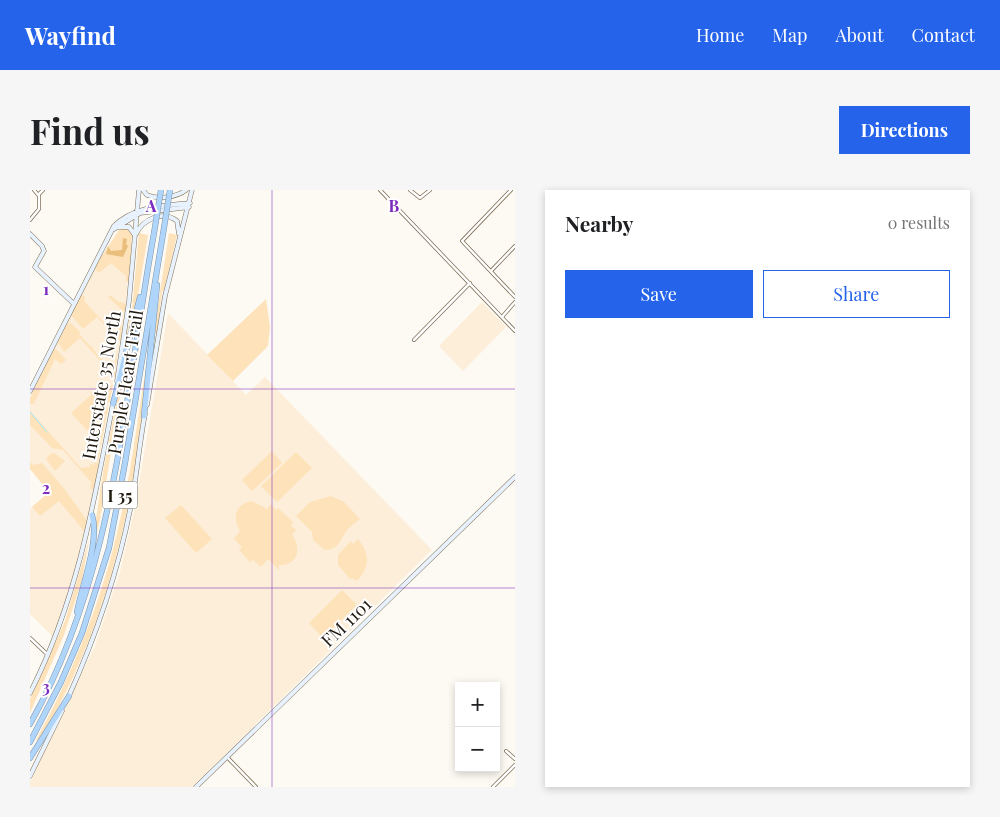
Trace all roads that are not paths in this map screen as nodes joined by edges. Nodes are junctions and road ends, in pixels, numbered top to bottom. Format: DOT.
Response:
graph roads {
  1 [pos="34,190"];
  2 [pos="43,190"];
  3 [pos="141,190"];
  4 [pos="161,190"];
  5 [pos="170,190"];
  6 [pos="186,190"];
  7 [pos="192,190"];
  8 [pos="380,190"];
  9 [pos="410,190"];
  10 [pos="430,190"];
  11 [pos="511,190"];
  12 [pos="39,196"];
  13 [pos="189,205"];
  14 [pos="136,213"];
  15 [pos="30,220"];
  16 [pos="113,229"];
  17 [pos="30,234"];
  18 [pos="135,236"];
  19 [pos="178,241"];
  20 [pos="515,246"];
  21 [pos="491,271"];
  22 [pos="156,275"];
  23 [pos="145,282"];
  24 [pos="470,283"];
  25 [pos="515,297"];
  26 [pos="515,302"];
  27 [pos="74,304"];
  28 [pos="502,317"];
  29 [pos="515,331"];
  30 [pos="414,340"];
  31 [pos="31,387"];
  32 [pos="113,404"];
  33 [pos="144,416"];
  34 [pos="515,477"];
  35 [pos="92,515"];
  36 [pos="73,630"];
  37 [pos="30,638"];
  38 [pos="48,656"];
  39 [pos="30,692"];
  40 [pos="69,696"];
  41 [pos="30,724"];
  42 [pos="30,742"];
  43 [pos="506,751"];
  44 [pos="227,757"];
  45 [pos="30,758"];
  46 [pos="515,760"];
  47 [pos="515,765"];
  48 [pos="30,776"];
  49 [pos="196,787"];
  50 [pos="256,787"];
  51 [pos="492,787"];
  1 -- 12 [label="street"];
  2 -- 12 [label="street"];
  3 -- 6 [label="main road"];
  3 -- 14 [label="main road, Interstate 35 North"];
  4 -- 23 [label="highway, Purple Heart Trail / I 35, bridge"];
  5 -- 22 [label="highway, Purple Heart Trail / I 35, bridge"];
  7 -- 13 [label="main road"];
  8 -- 24 [label="street"];
  9 -- 10 [label="street"];
  11 -- 21 [label="street"];
  12 -- 15 [label="street"];
  13 -- 14 [label="main road"];
  13 -- 19 [label="main road"];
  14 -- 16 [label="main road"];
  14 -- 18 [label="main road, Interstate 35 North"];
  16 -- 18 [label="main road"];
  16 -- 27 [label="main road"];
  17 -- 27 [label="main road"];
  18 -- 19 [label="main road"];
  18 -- 32 [label="main road, Interstate 35 North"];
  19 -- 33 [label="main road"];
  20 -- 21 [label="street"];
  21 -- 25 [label="street"];
  22 -- 33 [label="highway"];
  22 -- 42 [label="highway, Purple Heart Trail / I 35"];
  23 -- 32 [label="highway"];
  23 -- 36 [label="highway, Purple Heart Trail / I 35"];
  24 -- 28 [label="street"];
  24 -- 30 [label="street"];
  26 -- 28 [label="street"];
  27 -- 31 [label="main road"];
  28 -- 29 [label="street"];
  32 -- 35 [label="main road, Interstate 35 North"];
  33 -- 40 [label="main road"];
  34 -- 44 [label="main road, FM 1101 / FM 1101"];
  35 -- 36 [label="highway"];
  35 -- 38 [label="main road, Interstate 35 North"];
  36 -- 41 [label="highway, Purple Heart Trail / I 35"];
  37 -- 38 [label="street"];
  38 -- 39 [label="main road, Interstate 35 North"];
  40 -- 45 [label="highway"];
  40 -- 48 [label="main road"];
  43 -- 46 [label="street"];
  44 -- 49 [label="main road, FM 1101 / FM 1101"];
  44 -- 50 [label="street"];
  47 -- 51 [label="street"];
}
